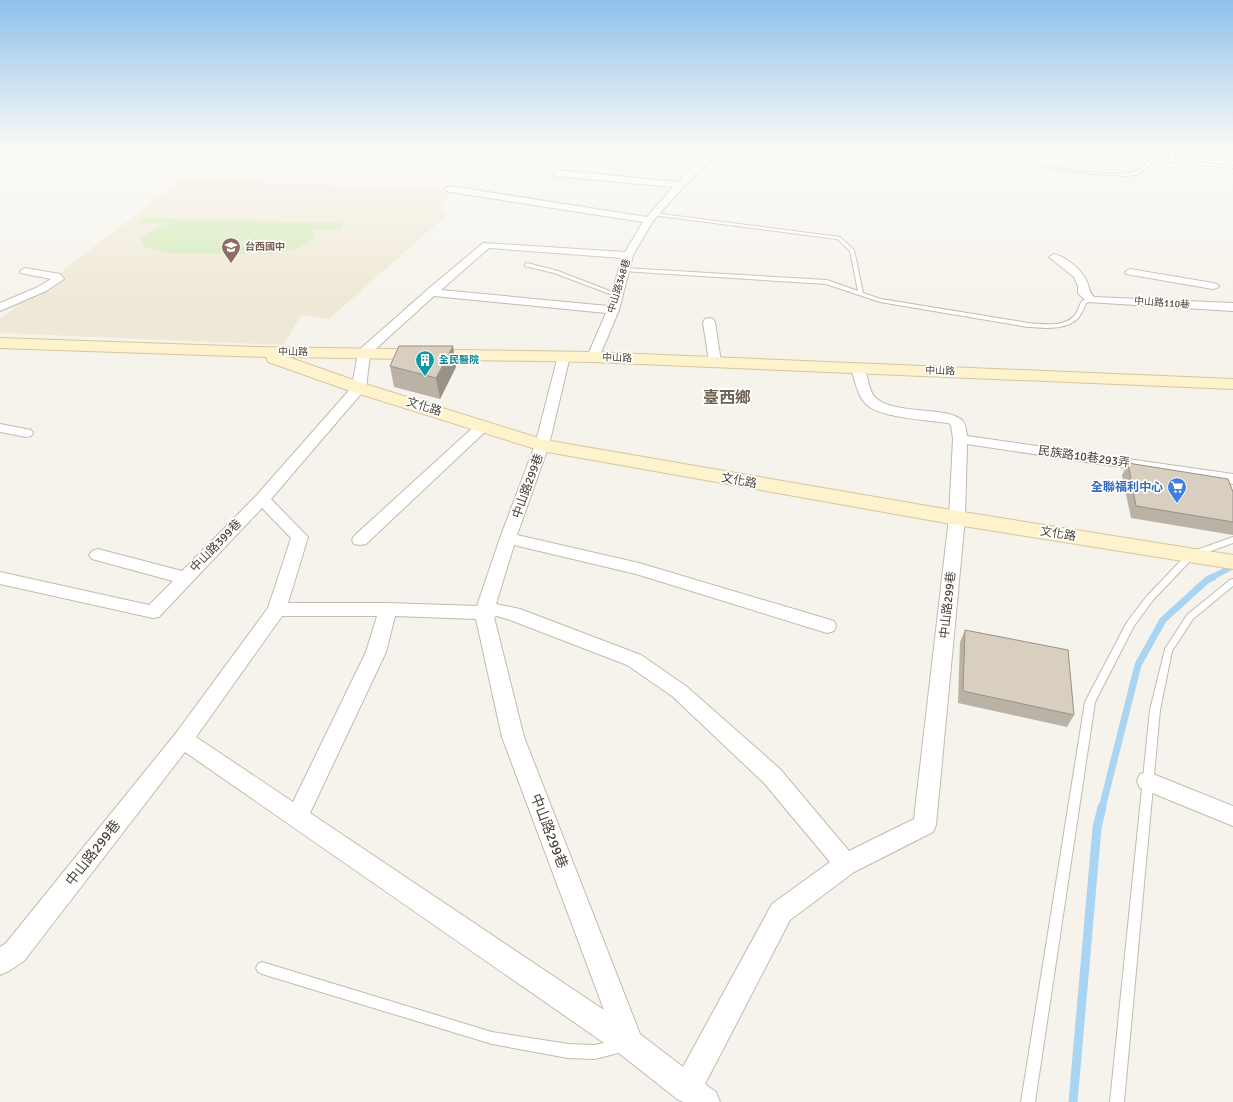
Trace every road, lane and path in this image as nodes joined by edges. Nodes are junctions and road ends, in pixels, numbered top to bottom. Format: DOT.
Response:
graph roads {
  1 [pos="532,200"];
  2 [pos="667,200"];
  3 [pos="652,217"];
  4 [pos="628,255"];
  5 [pos="1054,257"];
  6 [pos="527,265"];
  7 [pos="624,270"];
  8 [pos="25,271"];
  9 [pos="1130,272"];
  10 [pos="1160,277"];
  11 [pos="1213,286"];
  12 [pos="431,292"];
  13 [pos="861,294"];
  14 [pos="617,295"];
  15 [pos="1091,300"];
  16 [pos="1170,304"];
  17 [pos="0,307"];
  18 [pos="1233,308"];
  19 [pos="613,310"];
  20 [pos="709,322"];
  21 [pos="0,343"];
  22 [pos="256,352"];
  23 [pos="364,353"];
  24 [pos="564,356"];
  25 [pos="593,357"];
  26 [pos="715,362"];
  27 [pos="858,368"];
  28 [pos="1233,384"];
  29 [pos="359,388"];
  30 [pos="483,426"];
  31 [pos="0,428"];
  32 [pos="26,433"];
  33 [pos="960,439"];
  34 [pos="542,445"];
  35 [pos="1233,478"];
  36 [pos="262,498"];
  37 [pos="957,518"];
  38 [pos="508,538"];
  39 [pos="360,540"];
  40 [pos="1233,540"];
  41 [pos="98,555"];
  42 [pos="1191,555"];
  43 [pos="1229,562"];
  44 [pos="0,578"];
  45 [pos="186,578"];
  46 [pos="1233,582"];
  47 [pos="388,609"];
  48 [pos="277,610"];
  49 [pos="484,613"];
  50 [pos="827,626"];
  51 [pos="183,739"];
  52 [pos="1148,780"];
  53 [pos="1233,816"];
  54 [pos="297,818"];
  55 [pos="846,864"];
  56 [pos="0,962"];
  57 [pos="262,968"];
  58 [pos="630,1044"];
  59 [pos="697,1095"];
  60 [pos="1028,1102"];
  61 [pos="1117,1102"];
  1 -- 3 [label="street"];
  2 -- 3 [label="street, 中山路348巷"];
  3 -- 4 [label="street, 中山路348巷"];
  3 -- 13 [label="lane"];
  4 -- 7 [label="street, 中山路348巷"];
  4 -- 12 [label="street"];
  5 -- 15 [label="street"];
  6 -- 14 [label="lane"];
  7 -- 13 [label="lane"];
  7 -- 14 [label="street, 中山路348巷"];
  8 -- 17 [label="street"];
  9 -- 10 [label="street"];
  10 -- 11 [label="street"];
  10 -- 16 [label="street"];
  12 -- 19 [label="street"];
  12 -- 23 [label="street"];
  13 -- 15 [label="lane"];
  14 -- 19 [label="street, 中山路348巷"];
  15 -- 16 [label="street, 中山路110巷"];
  16 -- 18 [label="street, 中山路110巷"];
  19 -- 25 [label="street, 中山路348巷"];
  20 -- 26 [label="street"];
  21 -- 22 [label="main road, 中山路"];
  22 -- 23 [label="main road, 中山路"];
  22 -- 29 [label="main road, 文化路"];
  23 -- 24 [label="main road, 中山路"];
  23 -- 29 [label="street"];
  24 -- 25 [label="main road, 中山路"];
  24 -- 34 [label="street, 中山路299巷"];
  25 -- 26 [label="main road, 中山路"];
  26 -- 27 [label="main road, 中山路"];
  27 -- 28 [label="main road, 中山路"];
  27 -- 33 [label="street, 中山路299巷"];
  29 -- 30 [label="main road, 文化路"];
  29 -- 36 [label="street, 中山路399巷"];
  30 -- 34 [label="main road, 文化路"];
  30 -- 39 [label="street"];
  31 -- 32 [label="street"];
  33 -- 35 [label="street, 民族路10巷293弄"];
  33 -- 37 [label="street, 中山路299巷"];
  34 -- 37 [label="main road, 文化路"];
  34 -- 38 [label="street, 中山路299巷"];
  36 -- 45 [label="street, 中山路399巷"];
  36 -- 48 [label="street, 中山路299巷"];
  37 -- 42 [label="main road, 文化路"];
  37 -- 55 [label="street, 中山路299巷"];
  38 -- 49 [label="street, 中山路299巷"];
  38 -- 50 [label="street"];
  40 -- 42 [label="lane"];
  41 -- 45 [label="street"];
  42 -- 43 [label="main road, 文化路"];
  42 -- 60 [label="lane"];
  44 -- 45 [label="street, 中山路399巷"];
  46 -- 52 [label="lane"];
  47 -- 48 [label="street"];
  47 -- 49 [label="street"];
  47 -- 54 [label="street"];
  48 -- 51 [label="street, 中山路299巷"];
  49 -- 55 [label="street"];
  49 -- 58 [label="street, 中山路299巷"];
  51 -- 54 [label="street, 中山路299巷"];
  51 -- 56 [label="street, 中山路299巷"];
  52 -- 53 [label="street"];
  52 -- 61 [label="lane"];
  54 -- 58 [label="street, 中山路299巷"];
  55 -- 59 [label="street, 中山路299巷"];
  57 -- 58 [label="lane"];
  58 -- 59 [label="street, 中山路299巷"];
}
